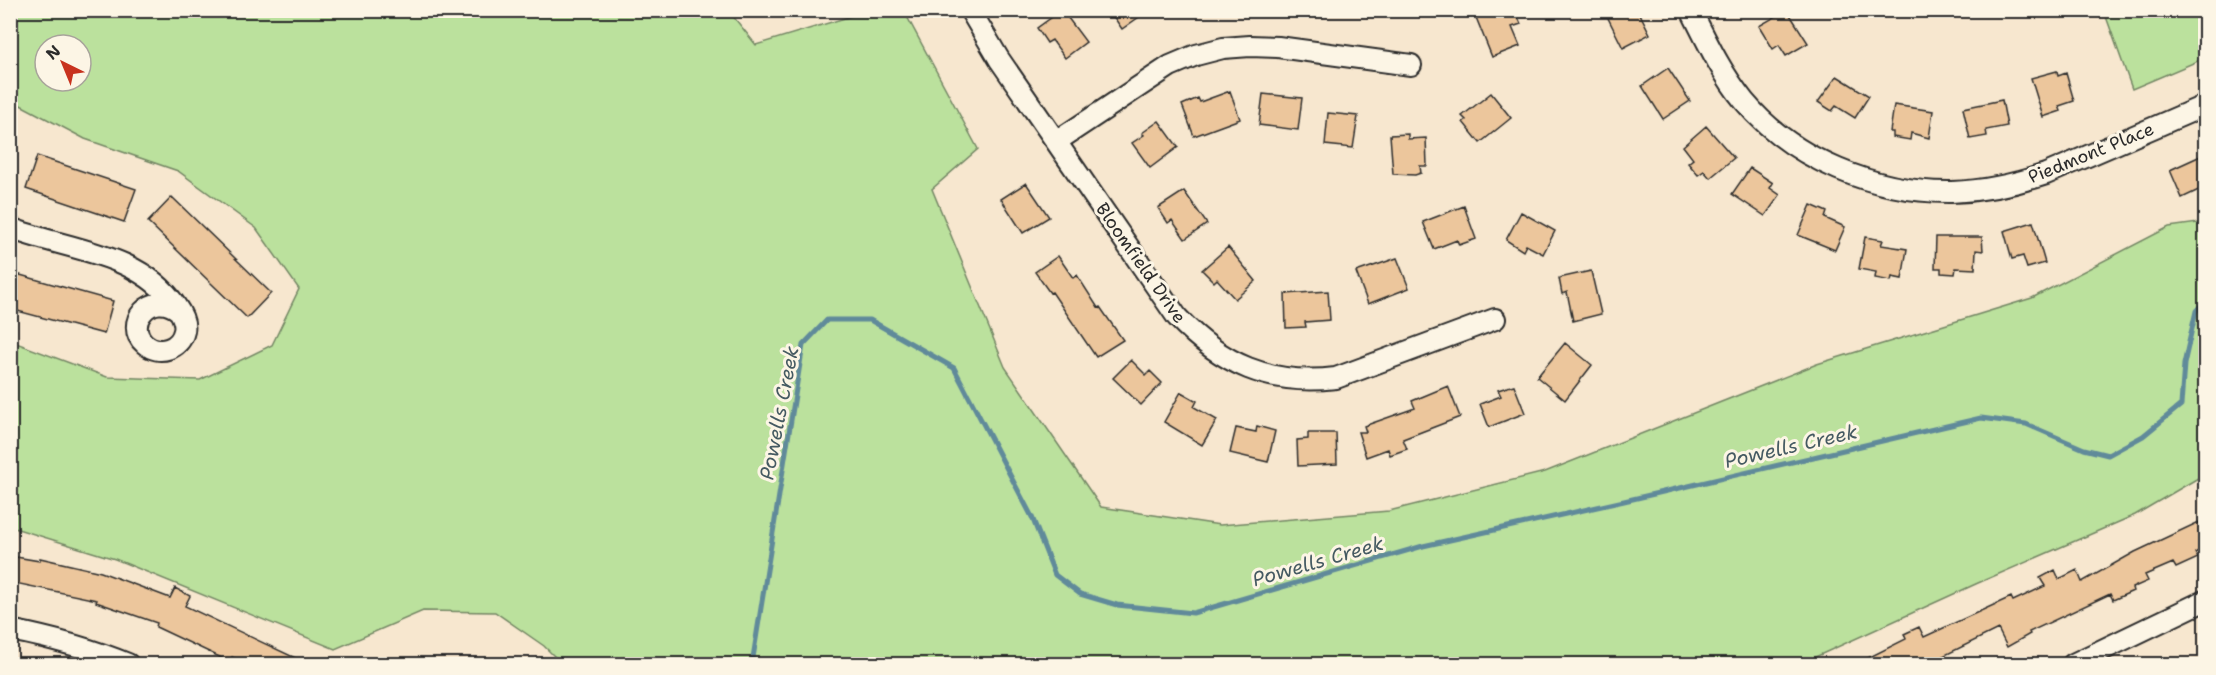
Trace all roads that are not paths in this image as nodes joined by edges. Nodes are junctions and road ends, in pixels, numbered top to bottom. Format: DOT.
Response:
graph roads {
  1 [pos="970,10"];
  2 [pos="1698,13"];
  3 [pos="1411,65"];
  4 [pos="2205,105"];
  5 [pos="1057,141"];
  6 [pos="10,228"];
  7 [pos="179,310"];
  8 [pos="1495,319"];
  9 [pos="2205,600"];
  10 [pos="10,630"];
  11 [pos="128,664"];
  12 [pos="2073,664"];
  1 -- 5 [label="street, Bloomfield Drive"];
  2 -- 4 [label="street, Piedmont Place"];
  3 -- 5 [label="street"];
  5 -- 8 [label="street, Bloomfield Drive"];
  6 -- 7 [label="street"];
  9 -- 12 [label="street"];
  10 -- 11 [label="street"];
}
